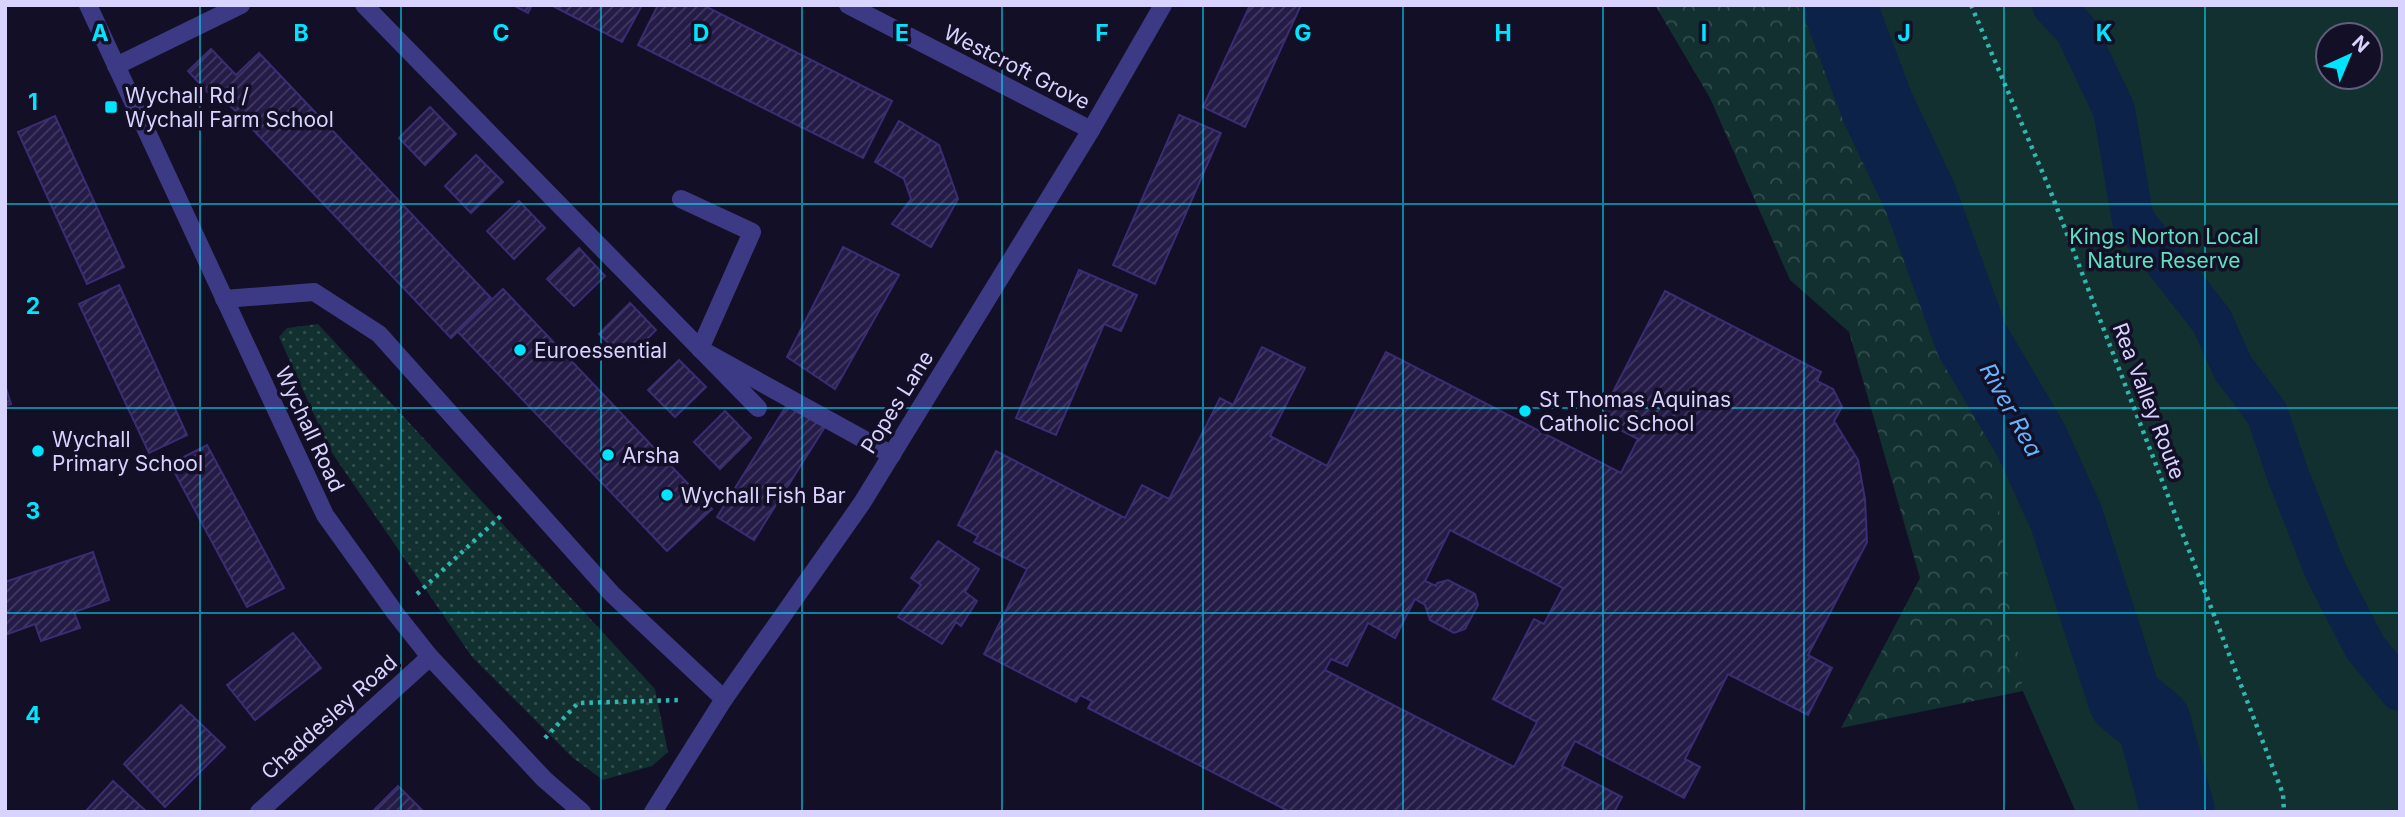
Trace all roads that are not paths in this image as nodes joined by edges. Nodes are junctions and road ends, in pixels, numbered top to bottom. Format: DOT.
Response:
graph roads {
  1 [pos="88,5"];
  2 [pos="241,5"];
  3 [pos="364,5"];
  4 [pos="848,5"];
  5 [pos="1163,5"];
  6 [pos="116,66"];
  7 [pos="1091,131"];
  8 [pos="681,199"];
  9 [pos="223,299"];
  10 [pos="700,349"];
  11 [pos="758,408"];
  12 [pos="892,454"];
  13 [pos="430,657"];
  14 [pos="724,699"];
  15 [pos="259,812"];
  16 [pos="582,812"];
  17 [pos="653,812"];
  1 -- 6 [label="street, Wychall Road"];
  2 -- 6 [label="street"];
  3 -- 10 [label="street"];
  4 -- 7 [label="street, Westcroft Grove"];
  5 -- 7 [label="street, Popes Lane"];
  6 -- 9 [label="street, Wychall Road"];
  7 -- 12 [label="street, Popes Lane"];
  8 -- 10 [label="street"];
  9 -- 13 [label="street, Wychall Road"];
  9 -- 14 [label="street"];
  10 -- 11 [label="street"];
  10 -- 12 [label="street"];
  12 -- 14 [label="street, Popes Lane"];
  13 -- 15 [label="street, Chaddesley Road"];
  13 -- 16 [label="street, Wychall Road"];
  14 -- 17 [label="street, Popes Lane"];
}
